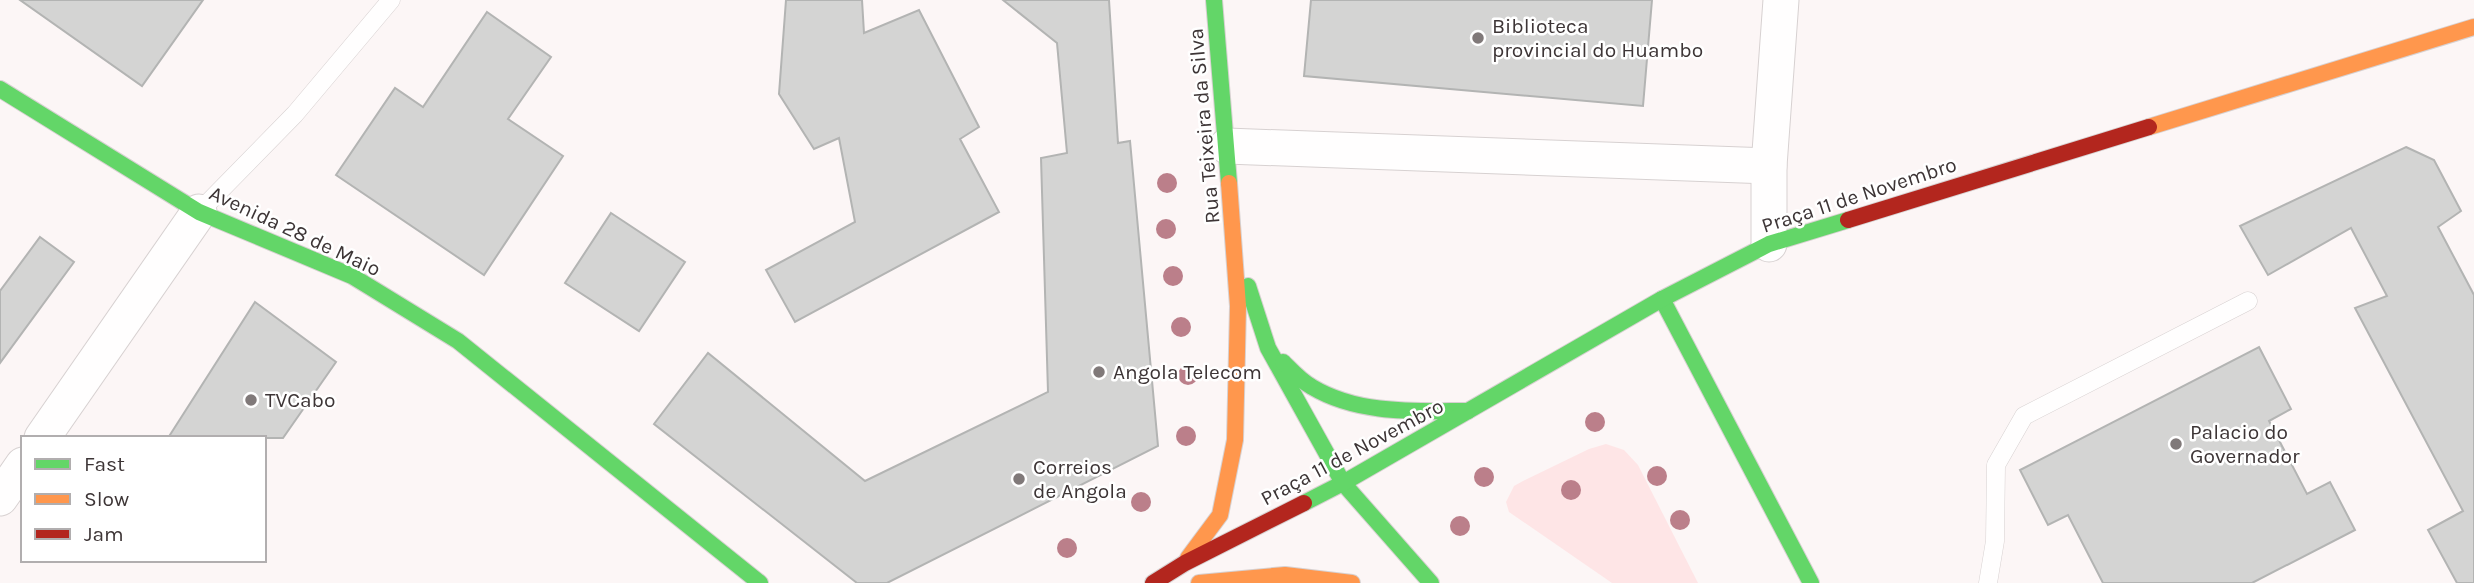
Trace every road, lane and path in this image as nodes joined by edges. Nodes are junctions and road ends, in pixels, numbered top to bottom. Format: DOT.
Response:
graph roads {
  1 [pos="391,0"];
  2 [pos="1214,0"];
  3 [pos="1781,0"];
  4 [pos="2474,27"];
  5 [pos="0,89"];
  6 [pos="1227,146"];
  7 [pos="1769,166"];
  8 [pos="199,212"];
  9 [pos="1769,244"];
  10 [pos="1235,248"];
  11 [pos="1662,299"];
  12 [pos="2248,301"];
  13 [pos="1268,348"];
  14 [pos="1470,411"];
  15 [pos="43,436"];
  16 [pos="21,468"];
  17 [pos="1343,483"];
  18 [pos="0,498"];
  19 [pos="1185,563"];
  20 [pos="760,583"];
  21 [pos="1153,583"];
  22 [pos="1199,583"];
  23 [pos="1352,583"];
  24 [pos="1431,583"];
  25 [pos="1811,583"];
  26 [pos="1988,583"];
  1 -- 8 [label="lane"];
  2 -- 6 [label="street, Rua Teixeira da Silva"];
  3 -- 7 [label="street"];
  4 -- 9 [label="street, Praça 11 de Novembro"];
  5 -- 8 [label="street, Avenida 28 de Maio"];
  6 -- 7 [label="street"];
  6 -- 10 [label="street, Rua Teixeira da Silva"];
  7 -- 9 [label="street"];
  8 -- 15 [label="street"];
  8 -- 20 [label="street, Avenida 28 de Maio"];
  9 -- 11 [label="street, Praça 11 de Novembro"];
  10 -- 13 [label="street, Rua Teixeira da Silva"];
  10 -- 19 [label="street, Rua Teixeira da Silva"];
  11 -- 14 [label="street, Praça 11 de Novembro"];
  11 -- 25 [label="street"];
  12 -- 26 [label="lane"];
  13 -- 14 [label="street"];
  13 -- 17 [label="street, Rua Teixeira da Silva"];
  14 -- 17 [label="street, Praça 11 de Novembro"];
  16 -- 18 [label="street"];
  17 -- 19 [label="street, Praça 11 de Novembro"];
  17 -- 24 [label="street, Rua Teixeira da Silva"];
  19 -- 21 [label="street, Praça 11 de Novembro"];
  22 -- 23 [label="street"];
}
